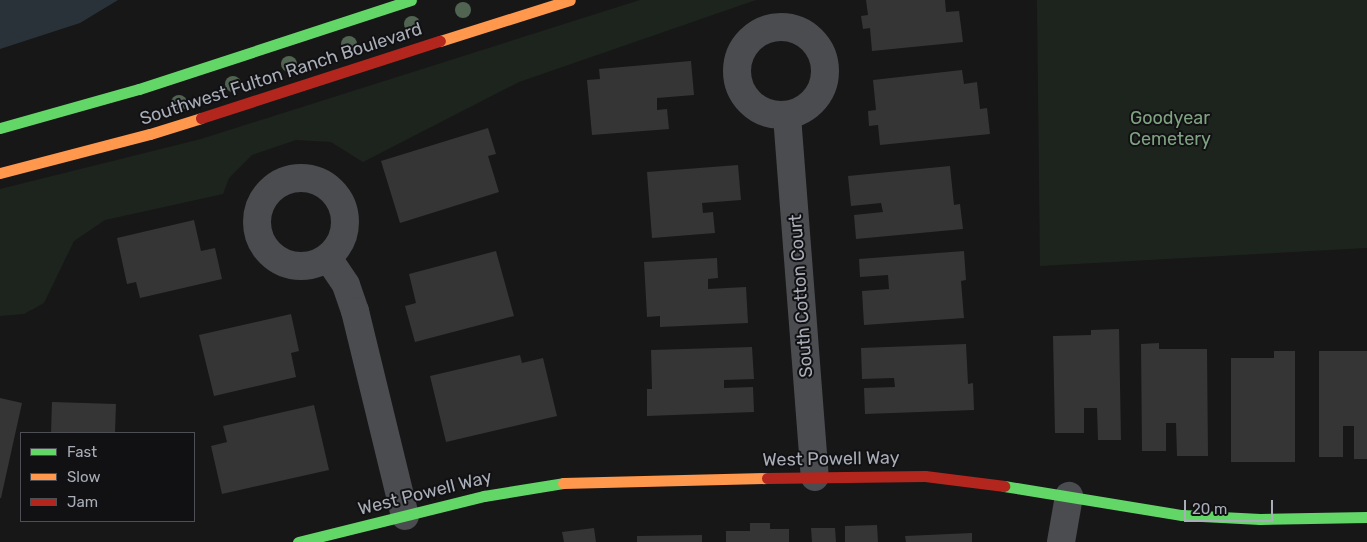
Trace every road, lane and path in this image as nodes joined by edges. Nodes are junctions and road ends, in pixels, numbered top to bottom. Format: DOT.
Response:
graph roads {
  1 [pos="411,0"];
  2 [pos="570,0"];
  3 [pos="787,116"];
  4 [pos="0,128"];
  5 [pos="0,173"];
  6 [pos="328,258"];
  7 [pos="815,477"];
  8 [pos="1069,496"];
  9 [pos="405,516"];
  10 [pos="1367,517"];
  11 [pos="298,542"];
  12 [pos="1060,542"];
  1 -- 4 [label="street, Southwest Fulton Ranch Boulevard"];
  2 -- 5 [label="street, Southwest Fulton Ranch Boulevard"];
  3 -- 7 [label="street, South Cotton Court"];
  6 -- 9 [label="street"];
  7 -- 8 [label="street, West Powell Way"];
  7 -- 9 [label="street, West Powell Way"];
  8 -- 10 [label="street, West Powell Way"];
  8 -- 12 [label="street"];
  9 -- 11 [label="street, West Powell Way"];
}
